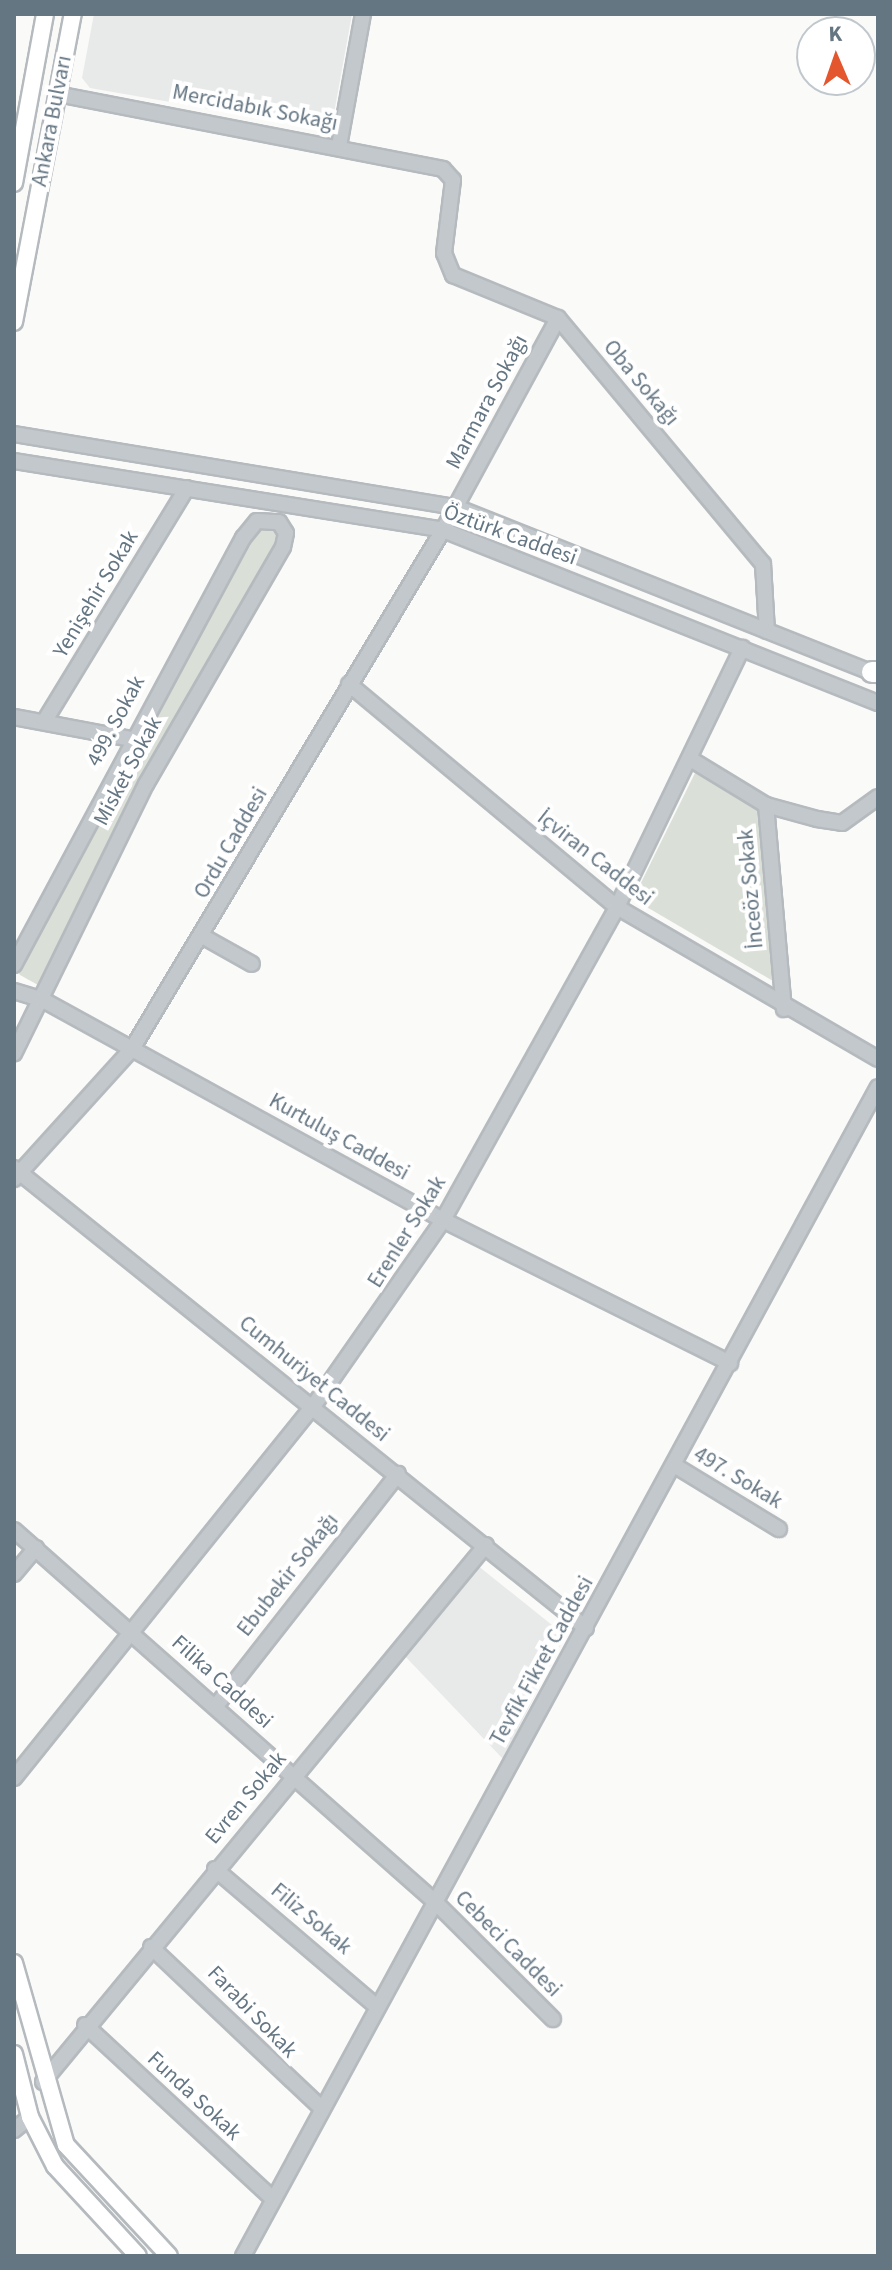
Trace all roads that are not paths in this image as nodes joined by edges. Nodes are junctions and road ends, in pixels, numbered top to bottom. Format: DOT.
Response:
graph roads {
  1 [pos="45,14"];
  2 [pos="73,14"];
  3 [pos="363,14"];
  4 [pos="57,94"];
  5 [pos="339,146"];
  6 [pos="14,183"];
  7 [pos="453,275"];
  8 [pos="558,318"];
  9 [pos="14,322"];
  10 [pos="14,434"];
  11 [pos="14,461"];
  12 [pos="187,488"];
  13 [pos="456,507"];
  14 [pos="275,520"];
  15 [pos="443,530"];
  16 [pos="767,631"];
  17 [pos="742,648"];
  18 [pos="876,673"];
  19 [pos="349,684"];
  20 [pos="878,703"];
  21 [pos="14,717"];
  22 [pos="44,722"];
  23 [pos="132,739"];
  24 [pos="692,760"];
  25 [pos="878,797"];
  26 [pos="766,805"];
  27 [pos="617,907"];
  28 [pos="202,936"];
  29 [pos="252,964"];
  30 [pos="14,965"];
  31 [pos="14,991"];
  32 [pos="36,998"];
  33 [pos="784,1009"];
  34 [pos="132,1049"];
  35 [pos="14,1053"];
  36 [pos="878,1059"];
  37 [pos="878,1087"];
  38 [pos="17,1172"];
  39 [pos="443,1220"];
  40 [pos="730,1363"];
  41 [pos="312,1408"];
  42 [pos="674,1465"];
  43 [pos="398,1474"];
  44 [pos="779,1529"];
  45 [pos="14,1530"];
  46 [pos="486,1545"];
  47 [pos="36,1548"];
  48 [pos="14,1574"];
  49 [pos="586,1628"];
  50 [pos="130,1629"];
  51 [pos="216,1706"];
  52 [pos="294,1777"];
  53 [pos="14,1778"];
  54 [pos="215,1869"];
  55 [pos="433,1900"];
  56 [pos="151,1947"];
  57 [pos="14,1963"];
  58 [pos="376,2006"];
  59 [pos="553,2019"];
  60 [pos="85,2025"];
  61 [pos="14,2054"];
  62 [pos="43,2082"];
  63 [pos="321,2108"];
  64 [pos="30,2117"];
  65 [pos="14,2130"];
  66 [pos="273,2199"];
  67 [pos="138,2256"];
  68 [pos="169,2256"];
  69 [pos="243,2256"];
  1 -- 6 [label="main road, Ankara Bulvarı"];
  2 -- 4 [label="main road, Ankara Bulvarı"];
  3 -- 5 [label="street"];
  4 -- 5 [label="street, Mercidabık Sokağı"];
  4 -- 9 [label="main road, Ankara Bulvarı"];
  5 -- 7 [label="street, Mercidabık Sokağı"];
  7 -- 8 [label="street, Oba Sokağı"];
  8 -- 13 [label="street, Marmara Sokağı"];
  8 -- 16 [label="street, Oba Sokağı"];
  10 -- 13 [label="street, Öztürk Caddesi"];
  11 -- 12 [label="street, Öztürk Caddesi"];
  12 -- 15 [label="street, Öztürk Caddesi"];
  12 -- 22 [label="street, Yenişehir Sokak"];
  13 -- 15 [label="street, Ordu Caddesi"];
  13 -- 16 [label="street, Öztürk Caddesi"];
  14 -- 23 [label="street, 499. Sokak"];
  14 -- 32 [label="street, Misket Sokak"];
  15 -- 17 [label="street, Öztürk Caddesi"];
  15 -- 19 [label="street, Ordu Caddesi"];
  16 -- 18 [label="street, Öztürk Caddesi"];
  17 -- 20 [label="street, Öztürk Caddesi"];
  17 -- 24 [label="street, Erenler Sokak"];
  19 -- 27 [label="street, İçviran Caddesi"];
  19 -- 28 [label="street, Ordu Caddesi"];
  21 -- 22 [label="street"];
  22 -- 23 [label="street"];
  23 -- 30 [label="street, 499. Sokak"];
  24 -- 26 [label="street, İnceöz Sokak"];
  24 -- 27 [label="street, Erenler Sokak"];
  25 -- 26 [label="street"];
  26 -- 33 [label="street, İnceöz Sokak"];
  27 -- 33 [label="street, İçviran Caddesi"];
  27 -- 39 [label="street, Erenler Sokak"];
  28 -- 29 [label="street"];
  28 -- 34 [label="street, Ordu Caddesi"];
  31 -- 32 [label="street, Kurtuluş Caddesi"];
  32 -- 34 [label="street, Kurtuluş Caddesi"];
  32 -- 35 [label="street, Misket Sokak"];
  33 -- 36 [label="street, İçviran Caddesi"];
  34 -- 38 [label="street, Ordu Caddesi"];
  34 -- 39 [label="street, Kurtuluş Caddesi"];
  37 -- 40 [label="street, Tevfik Fikret Caddesi"];
  38 -- 41 [label="street, Cumhuriyet Caddesi"];
  39 -- 40 [label="street, Kurtuluş Caddesi"];
  39 -- 41 [label="street, Erenler Sokak"];
  40 -- 42 [label="street, Tevfik Fikret Caddesi"];
  41 -- 43 [label="street, Cumhuriyet Caddesi"];
  41 -- 50 [label="street, Erenler Sokak"];
  42 -- 44 [label="street, 497. Sokak"];
  42 -- 49 [label="street, Tevfik Fikret Caddesi"];
  43 -- 46 [label="street, Cumhuriyet Caddesi"];
  43 -- 51 [label="street, Ebubekir Sokağı"];
  45 -- 47 [label="street, Filika Caddesi"];
  46 -- 49 [label="street, Cumhuriyet Caddesi"];
  46 -- 52 [label="street, Evren Sokak"];
  47 -- 48 [label="street"];
  47 -- 50 [label="street, Filika Caddesi"];
  49 -- 55 [label="street, Tevfik Fikret Caddesi"];
  50 -- 51 [label="street, Filika Caddesi"];
  50 -- 53 [label="street, Erenler Sokak"];
  51 -- 52 [label="street, Filika Caddesi"];
  52 -- 54 [label="street, Evren Sokak"];
  52 -- 55 [label="street, Filika Caddesi"];
  54 -- 56 [label="street, Evren Sokak"];
  54 -- 58 [label="street, Filiz Sokak"];
  55 -- 58 [label="street, Tevfik Fikret Caddesi"];
  55 -- 59 [label="street, Cebeci Caddesi"];
  56 -- 60 [label="street, Evren Sokak"];
  56 -- 63 [label="street, Farabi Sokak"];
  57 -- 62 [label="main road"];
  58 -- 63 [label="street, Tevfik Fikret Caddesi"];
  60 -- 62 [label="street, Evren Sokak"];
  60 -- 66 [label="street, Funda Sokak"];
  61 -- 64 [label="main road"];
  62 -- 68 [label="main road"];
  63 -- 66 [label="street, Tevfik Fikret Caddesi"];
  64 -- 65 [label="street"];
  64 -- 67 [label="main road"];
  66 -- 69 [label="street, Tevfik Fikret Caddesi"];
}
